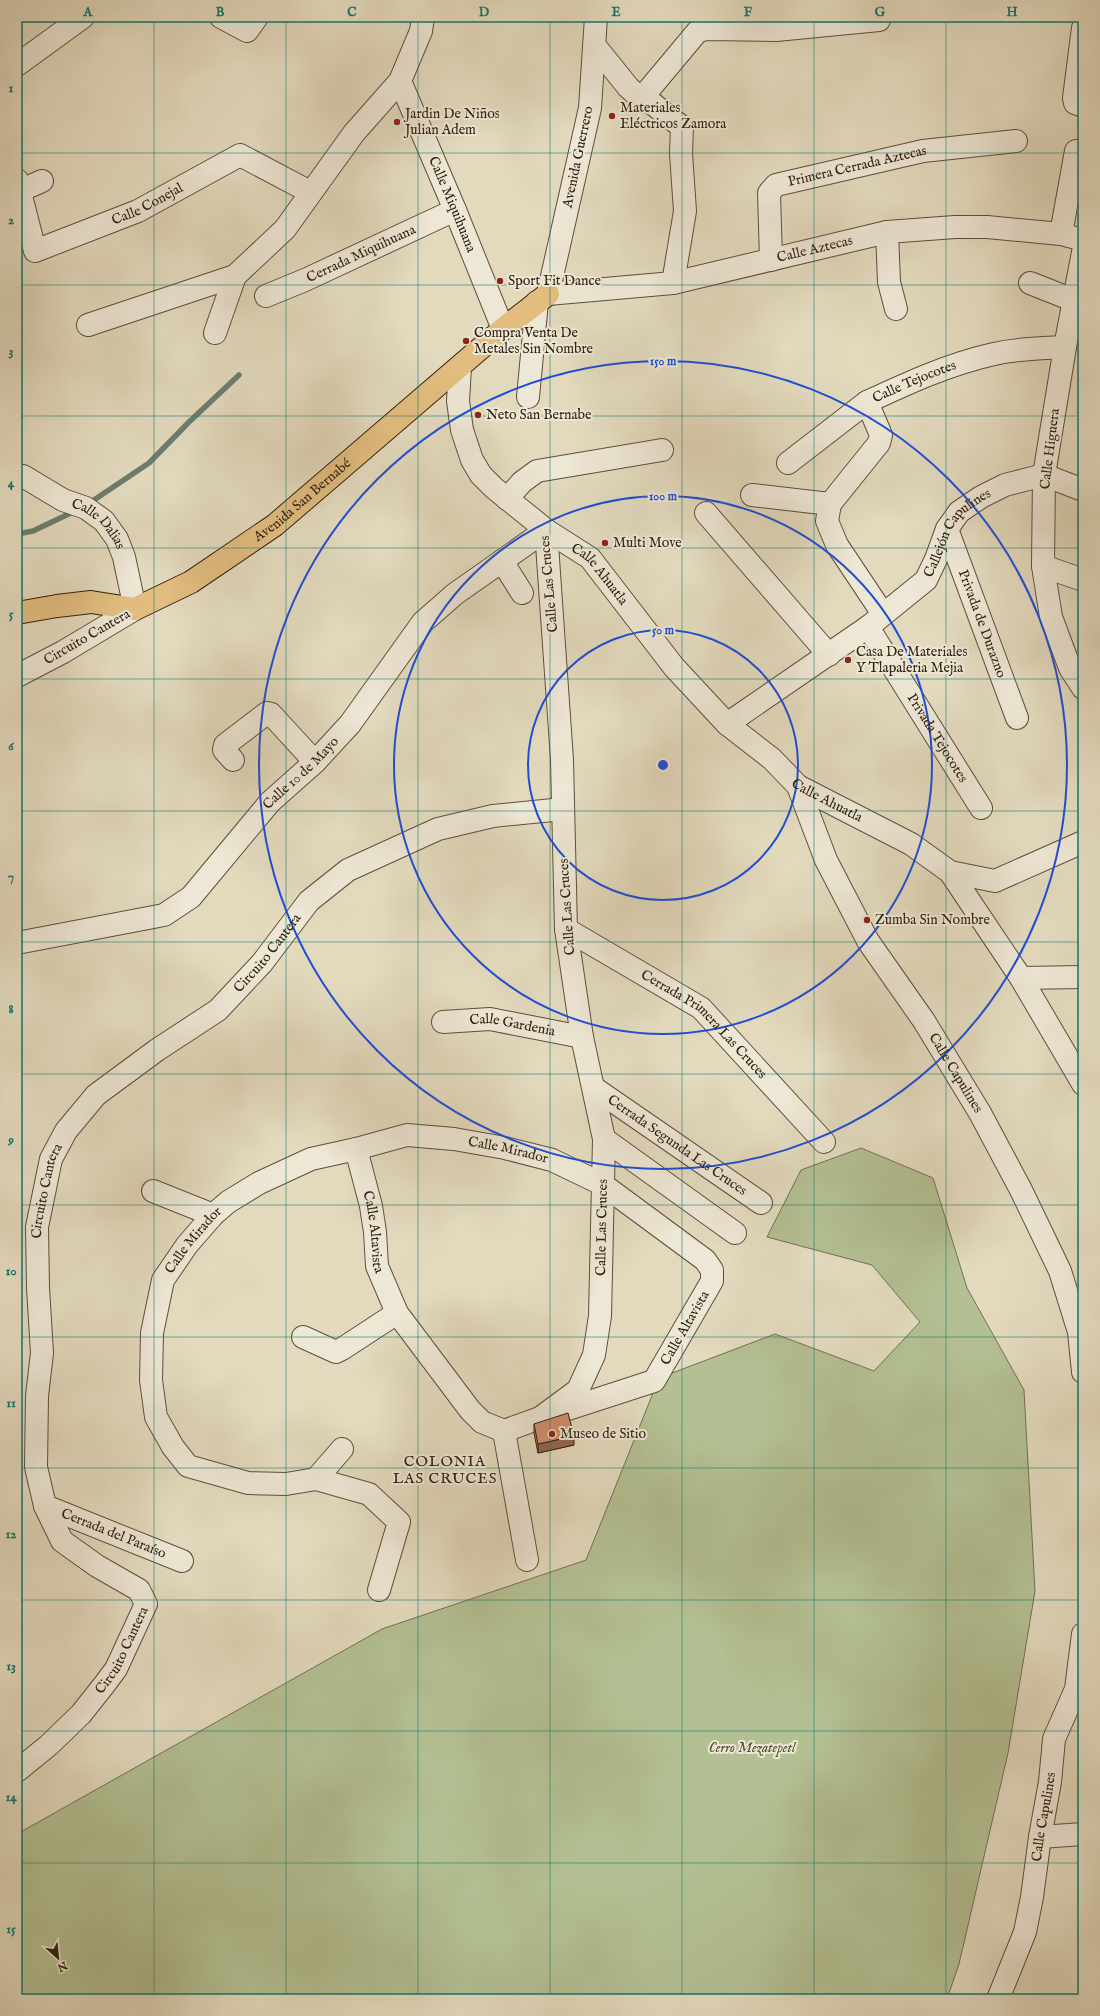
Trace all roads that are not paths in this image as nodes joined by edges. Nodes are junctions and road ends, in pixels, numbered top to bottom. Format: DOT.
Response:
graph roads {
  1 [pos="83,17"];
  2 [pos="221,17"];
  3 [pos="257,17"];
  4 [pos="423,17"];
  5 [pos="596,17"];
  6 [pos="879,20"];
  7 [pos="1083,28"];
  8 [pos="595,46"];
  9 [pos="17,65"];
  10 [pos="400,80"];
  11 [pos="641,99"];
  12 [pos="1083,106"];
  13 [pos="1016,141"];
  14 [pos="1076,151"];
  15 [pos="42,181"];
  16 [pos="18,188"];
  17 [pos="310,192"];
  18 [pos="456,210"];
  19 [pos="887,232"];
  20 [pos="1061,234"];
  21 [pos="1083,240"];
  22 [pos="1083,252"];
  23 [pos="771,260"];
  24 [pos="235,276"];
  25 [pos="673,283"];
  26 [pos="1030,283"];
  27 [pos="266,296"];
  28 [pos="542,298"];
  29 [pos="1073,300"];
  30 [pos="896,308"];
  31 [pos="88,325"];
  32 [pos="503,329"];
  33 [pos="216,334"];
  34 [pos="1064,347"];
  35 [pos="460,367"];
  36 [pos="528,397"];
  37 [pos="867,402"];
  38 [pos="662,450"];
  39 [pos="788,463"];
  40 [pos="17,475"];
  41 [pos="1044,475"];
  42 [pos="1083,490"];
  43 [pos="752,494"];
  44 [pos="507,499"];
  45 [pos="830,504"];
  46 [pos="706,513"];
  47 [pos="947,529"];
  48 [pos="546,530"];
  49 [pos="502,561"];
  50 [pos="1044,566"];
  51 [pos="1083,580"];
  52 [pos="522,593"];
  53 [pos="135,608"];
  54 [pos="17,613"];
  55 [pos="876,620"];
  56 [pos="829,655"];
  57 [pos="17,676"];
  58 [pos="1083,688"];
  59 [pos="1017,718"];
  60 [pos="727,724"];
  61 [pos="233,760"];
  62 [pos="315,762"];
  63 [pos="798,786"];
  64 [pos="981,808"];
  65 [pos="563,809"];
  66 [pos="1083,842"];
  67 [pos="950,872"];
  68 [pos="566,929"];
  69 [pos="17,943"];
  70 [pos="1083,977"];
  71 [pos="1021,978"];
  72 [pos="443,1022"];
  73 [pos="582,1037"];
  74 [pos="1083,1084"];
  75 [pos="594,1088"];
  76 [pos="604,1139"];
  77 [pos="824,1142"];
  78 [pos="356,1149"];
  79 [pos="602,1184"];
  80 [pos="153,1191"];
  81 [pos="760,1202"];
  82 [pos="213,1215"];
  83 [pos="735,1233"];
  84 [pos="397,1313"];
  85 [pos="302,1337"];
  86 [pos="1083,1372"];
  87 [pos="540,1418"];
  88 [pos="504,1431"];
  89 [pos="342,1449"];
  90 [pos="316,1479"];
  91 [pos="45,1506"];
  92 [pos="527,1560"];
  93 [pos="182,1561"];
  94 [pos="379,1590"];
  95 [pos="1083,1634"];
  96 [pos="17,1771"];
  97 [pos="1083,1834"];
  98 [pos="1040,1837"];
  99 [pos="998,1999"];
  1 -- 9 [label="street"];
  2 -- 3 [label="street"];
  4 -- 10 [label="street"];
  5 -- 8 [label="street, Avenida Guerrero"];
  6 -- 11 [label="street"];
  7 -- 12 [label="street"];
  8 -- 11 [label="street"];
  8 -- 28 [label="street, Avenida Guerrero"];
  10 -- 17 [label="street"];
  10 -- 18 [label="street, Calle Miquihuana"];
  11 -- 25 [label="street"];
  13 -- 23 [label="street, Primera Cerrada Aztecas"];
  14 -- 20 [label="street"];
  15 -- 16 [label="street"];
  16 -- 17 [label="street, Calle Conejal"];
  17 -- 24 [label="street"];
  18 -- 27 [label="street, Cerrada Miquihuana"];
  18 -- 32 [label="street, Calle Miquihuana"];
  19 -- 20 [label="street, Calle Aztecas"];
  19 -- 23 [label="street, Calle Aztecas"];
  19 -- 30 [label="street"];
  20 -- 21 [label="street, Calle Aztecas"];
  22 -- 29 [label="street, Calle Higuera"];
  23 -- 25 [label="street, Calle Aztecas"];
  24 -- 31 [label="street"];
  24 -- 33 [label="street"];
  25 -- 28 [label="street, Calle Aztecas"];
  26 -- 29 [label="street"];
  28 -- 32 [label="main road, Avenida San Bernabé"];
  28 -- 36 [label="street, Avenida Guerrero"];
  29 -- 34 [label="street, Calle Higuera"];
  32 -- 35 [label="main road, Avenida San Bernabé"];
  34 -- 37 [label="street, Calle Tejocotes"];
  34 -- 41 [label="street, Calle Higuera"];
  35 -- 44 [label="street, Calle Las Cruces"];
  35 -- 53 [label="main road, Avenida San Bernabé"];
  37 -- 39 [label="street"];
  37 -- 45 [label="street, Calle Tejocotes"];
  38 -- 44 [label="street"];
  40 -- 53 [label="street, Calle Dalias"];
  41 -- 42 [label="street"];
  41 -- 47 [label="street, Callejón Capulines"];
  41 -- 50 [label="street, Calle Higuera"];
  43 -- 45 [label="street"];
  44 -- 48 [label="street, Calle Las Cruces"];
  45 -- 55 [label="street"];
  46 -- 56 [label="street"];
  47 -- 55 [label="street, Callejón Capulines"];
  47 -- 59 [label="street, Privada de Durazno"];
  48 -- 49 [label="street, Calle 10 de Mayo"];
  48 -- 60 [label="street, Calle Ahuatla"];
  48 -- 65 [label="street, Calle Las Cruces"];
  49 -- 52 [label="street"];
  49 -- 62 [label="street, Calle 10 de Mayo"];
  50 -- 51 [label="street"];
  50 -- 58 [label="street, Calle Higuera"];
  53 -- 54 [label="main road"];
  53 -- 57 [label="street, Circuito Cantera"];
  55 -- 56 [label="street, Callejón Capulines"];
  55 -- 64 [label="street, Privada Tejocotes"];
  56 -- 60 [label="street, Callejón Capulines"];
  60 -- 63 [label="street, Calle Ahuatla"];
  61 -- 62 [label="street"];
  62 -- 69 [label="street, Calle 10 de Mayo"];
  63 -- 67 [label="street, Calle Ahuatla"];
  63 -- 86 [label="street, Calle Capulines"];
  65 -- 68 [label="street, Calle Las Cruces"];
  65 -- 91 [label="street, Circuito Cantera"];
  66 -- 67 [label="street"];
  67 -- 71 [label="street, Calle Ahuatla"];
  68 -- 73 [label="street, Calle Las Cruces"];
  68 -- 77 [label="street, Cerrada Primera Las Cruces"];
  70 -- 71 [label="street"];
  71 -- 74 [label="street, Calle Ahuatla"];
  72 -- 73 [label="street, Calle Gardenia"];
  73 -- 75 [label="street, Calle Las Cruces"];
  75 -- 76 [label="street, Calle Las Cruces"];
  75 -- 81 [label="street, Cerrada Segunda Las Cruces"];
  76 -- 79 [label="street, Calle Las Cruces"];
  76 -- 83 [label="street"];
  78 -- 79 [label="street, Calle Mirador"];
  78 -- 82 [label="street, Calle Mirador"];
  78 -- 84 [label="street, Calle Altavista"];
  79 -- 87 [label="street, Calle Las Cruces"];
  79 -- 87 [label="street, Calle Altavista"];
  80 -- 82 [label="street"];
  82 -- 90 [label="street, Calle Mirador"];
  84 -- 85 [label="street"];
  84 -- 88 [label="street, Calle Altavista"];
  87 -- 88 [label="street, Calle Las Cruces"];
  88 -- 92 [label="street"];
  89 -- 90 [label="street"];
  90 -- 94 [label="street, Calle Mirador"];
  91 -- 93 [label="street, Cerrada del Paraíso"];
  91 -- 96 [label="street, Circuito Cantera"];
  95 -- 98 [label="street, Calle Capulines"];
  97 -- 98 [label="street"];
  98 -- 99 [label="street, Calle Capulines"];
}
